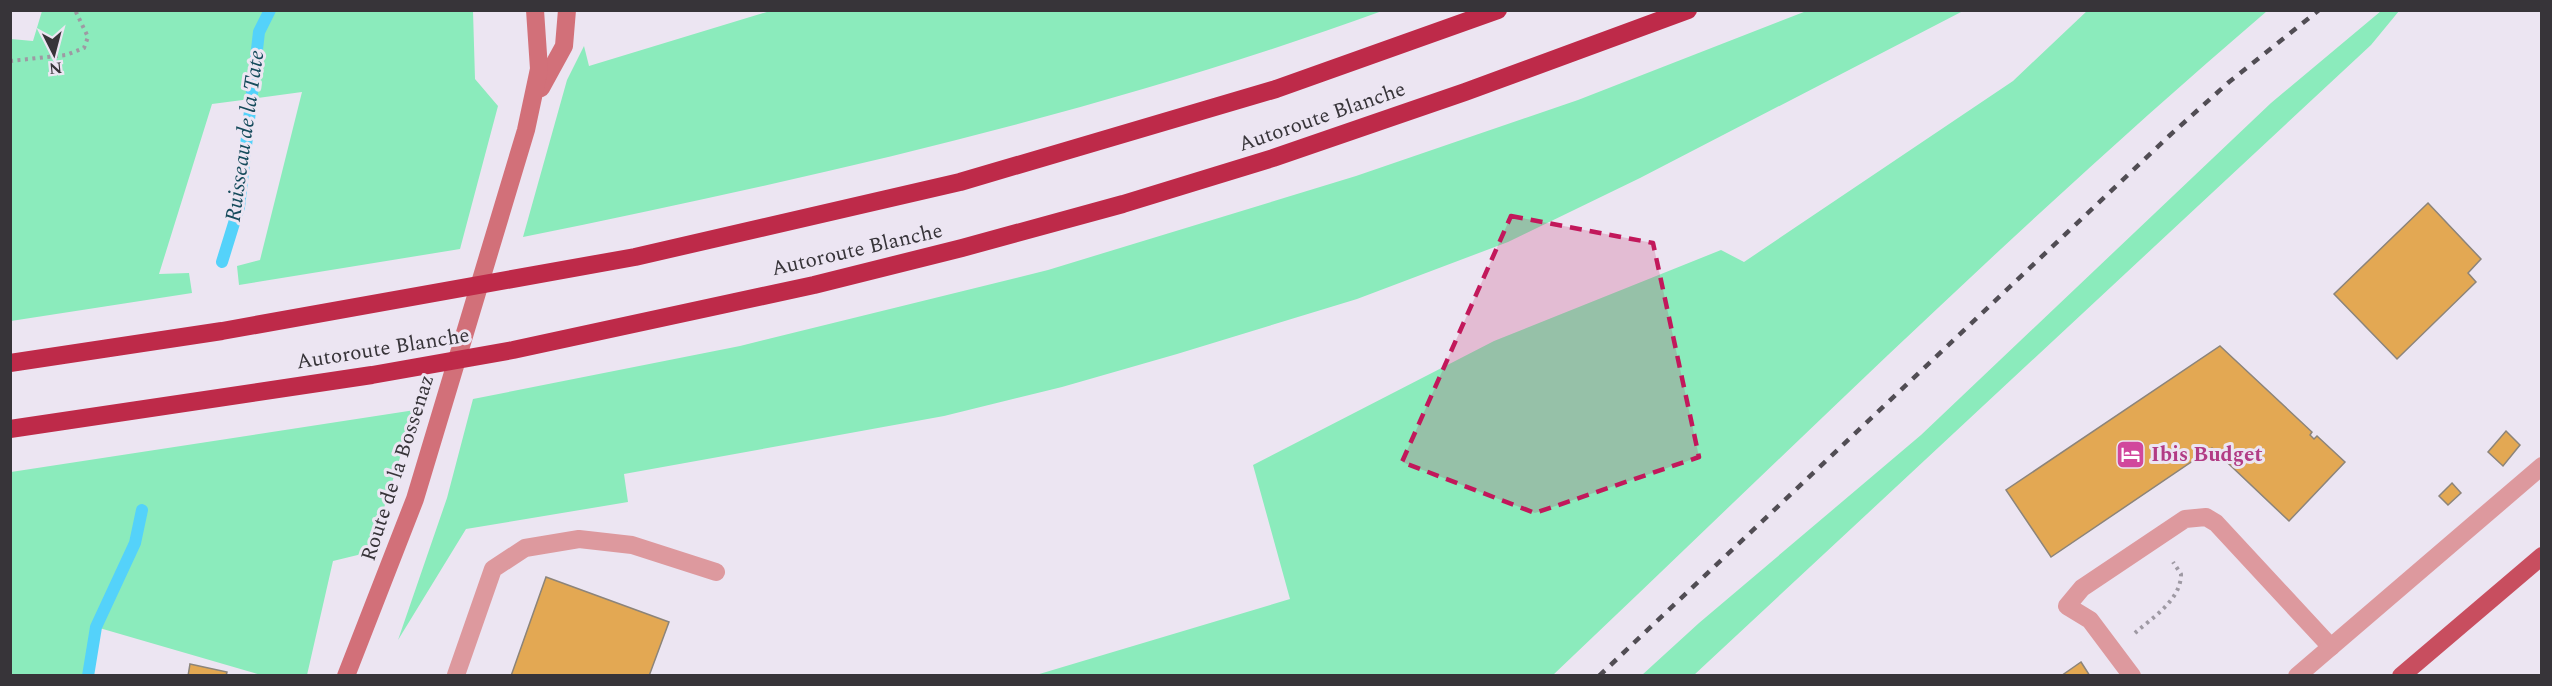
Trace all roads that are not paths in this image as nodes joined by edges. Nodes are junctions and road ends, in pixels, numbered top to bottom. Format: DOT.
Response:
graph roads {
  1 [pos="535,10"];
  2 [pos="567,10"];
  3 [pos="1498,10"];
  4 [pos="1688,10"];
  5 [pos="534,100"];
  6 [pos="10,363"];
  7 [pos="10,429"];
  8 [pos="2541,466"];
  9 [pos="2541,556"];
  10 [pos="716,572"];
  11 [pos="2331,647"];
  12 [pos="346,675"];
  13 [pos="456,675"];
  14 [pos="2132,675"];
  15 [pos="2297,675"];
  16 [pos="2401,675"];
  1 -- 5 [label="street, Route de la Bossenaz"];
  2 -- 5 [label="street, Route de la Bossenaz"];
  3 -- 6 [label="highway, Autoroute Blanche"];
  4 -- 7 [label="highway, Autoroute Blanche"];
  5 -- 12 [label="street, Route de la Bossenaz"];
  8 -- 11 [label="lane"];
  9 -- 16 [label="main road"];
  10 -- 13 [label="lane"];
  11 -- 14 [label="lane"];
  11 -- 15 [label="lane"];
}
